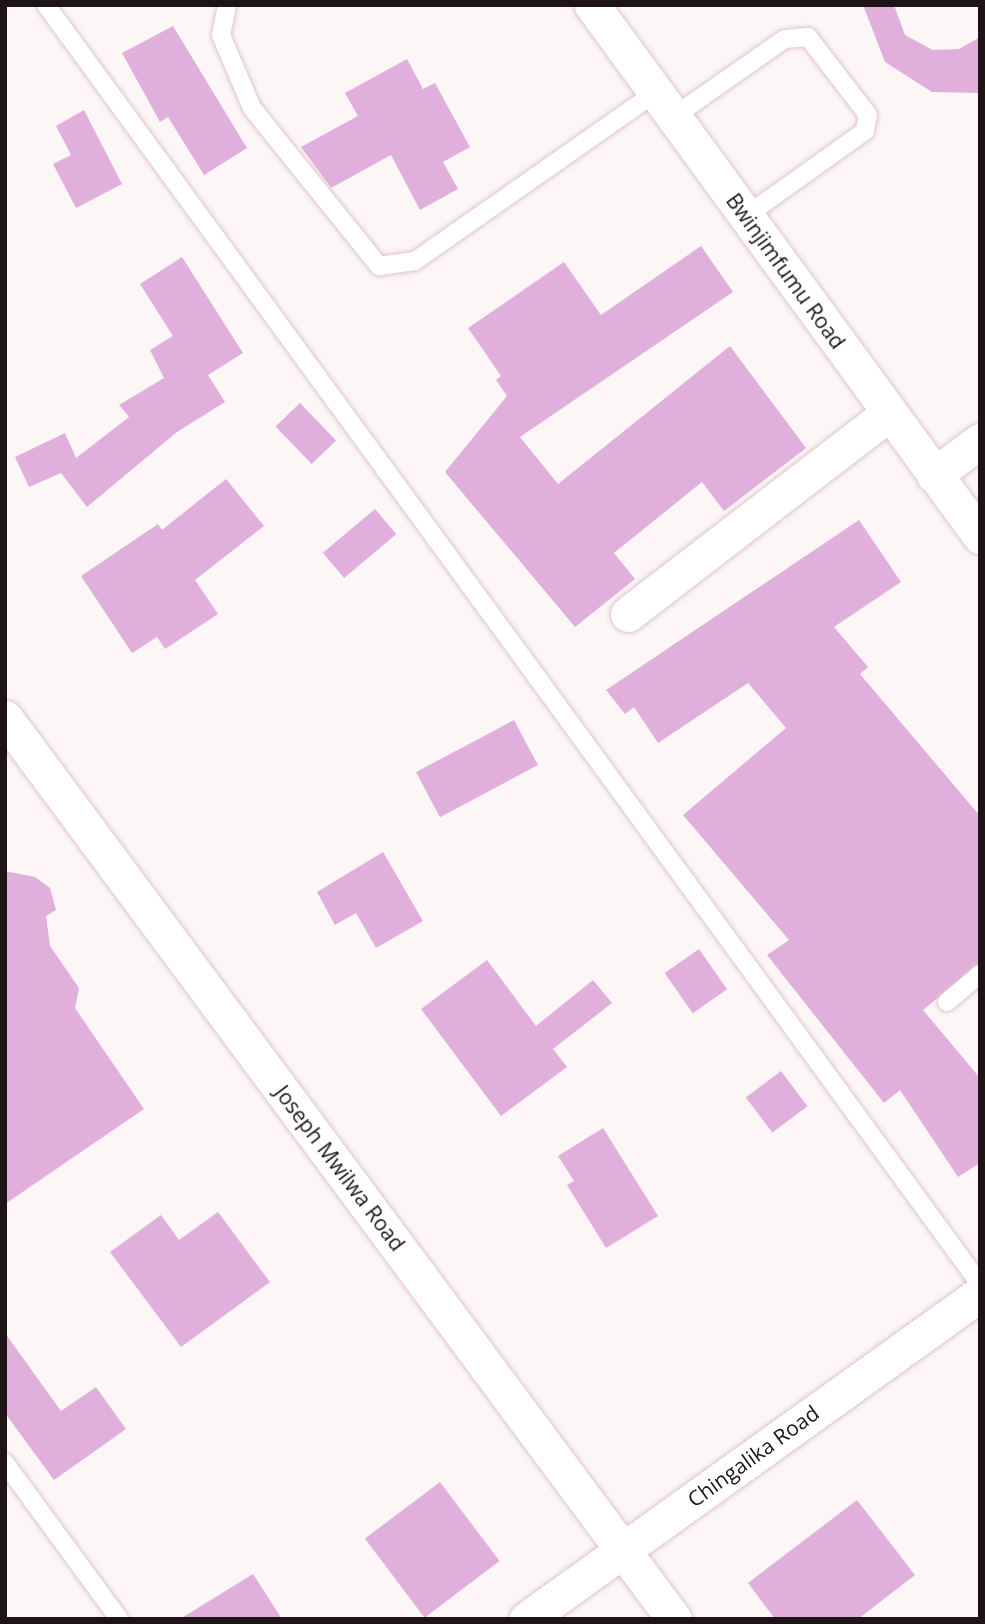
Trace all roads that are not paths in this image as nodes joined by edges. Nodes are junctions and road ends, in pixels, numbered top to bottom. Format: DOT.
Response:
graph roads {
  1 [pos="46,5"];
  2 [pos="227,5"];
  3 [pos="592,5"];
  4 [pos="664,105"];
  5 [pos="746,216"];
  6 [pos="889,413"];
  7 [pos="980,441"];
  8 [pos="934,474"];
  9 [pos="980,536"];
  10 [pos="628,614"];
  11 [pos="5,718"];
  12 [pos="980,974"];
  13 [pos="947,1002"];
  14 [pos="980,1284"];
  15 [pos="980,1294"];
  16 [pos="5,1463"];
  17 [pos="623,1549"];
  18 [pos="119,1619"];
  19 [pos="527,1619"];
  20 [pos="674,1619"];
  1 -- 14 [label="lane"];
  2 -- 4 [label="lane"];
  3 -- 4 [label="street, Bwinjimfumu Road"];
  4 -- 5 [label="street, Bwinjimfumu Road"];
  4 -- 5 [label="lane"];
  5 -- 6 [label="street, Bwinjimfumu Road"];
  6 -- 8 [label="street, Bwinjimfumu Road"];
  6 -- 10 [label="street"];
  7 -- 8 [label="street"];
  8 -- 9 [label="street, Bwinjimfumu Road"];
  11 -- 17 [label="street, Joseph Mwilwa Road"];
  12 -- 13 [label="lane"];
  15 -- 17 [label="street, Chingalika Road"];
  16 -- 18 [label="lane"];
  17 -- 19 [label="street, Chingalika Road"];
  17 -- 20 [label="street, Joseph Mwilwa Road"];
}
